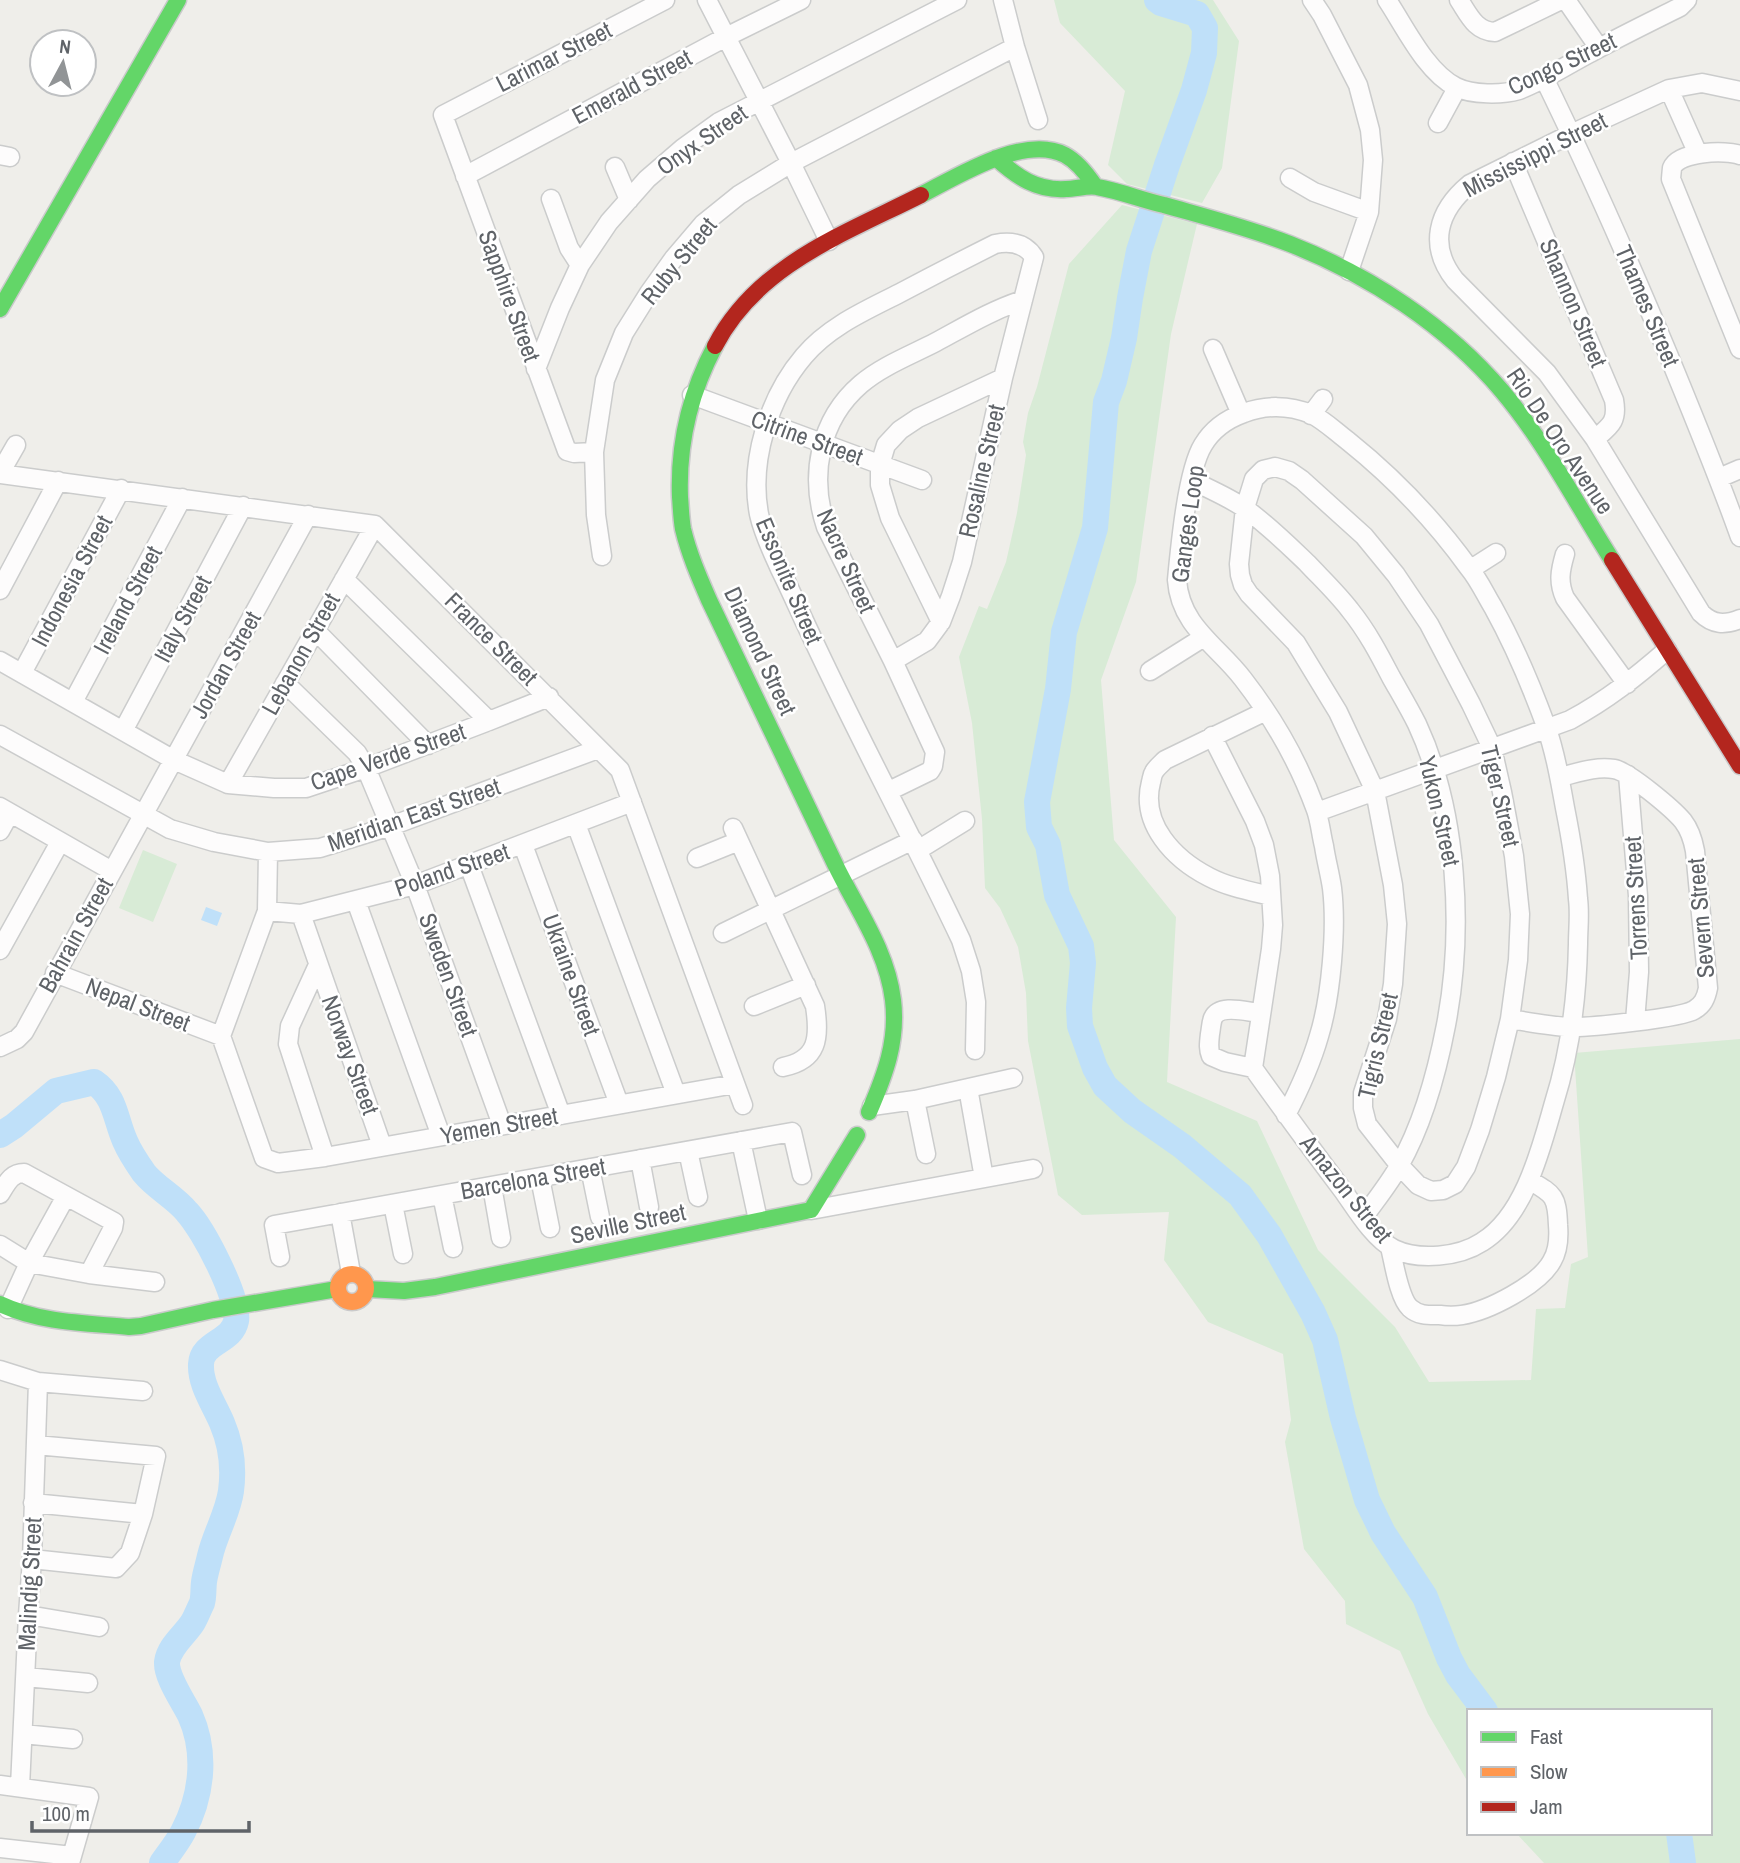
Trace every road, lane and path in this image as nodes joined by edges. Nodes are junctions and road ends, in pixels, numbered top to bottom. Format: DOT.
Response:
graph roads {
  1 [pos="178,0"];
  2 [pos="664,0"];
  3 [pos="707,0"];
  4 [pos="801,0"];
  5 [pos="957,0"];
  6 [pos="1003,0"];
  7 [pos="1312,0"];
  8 [pos="1387,0"];
  9 [pos="1459,0"];
  10 [pos="1564,0"];
  11 [pos="1687,0"];
  12 [pos="1538,5"];
  13 [pos="726,37"];
  14 [pos="1014,47"];
  15 [pos="1599,48"];
  16 [pos="1544,78"];
  17 [pos="1457,88"];
  18 [pos="1669,89"];
  19 [pos="1740,91"];
  20 [pos="759,101"];
  21 [pos="443,115"];
  22 [pos="1038,120"];
  23 [pos="1438,123"];
  24 [pos="1571,134"];
  25 [pos="1698,154"];
  26 [pos="1740,155"];
  27 [pos="996,158"];
  28 [pos="1513,162"];
  29 [pos="791,163"];
  30 [pos="615,167"];
  31 [pos="465,176"];
  32 [pos="1290,178"];
  33 [pos="1095,187"];
  34 [pos="551,199"];
  35 [pos="629,200"];
  36 [pos="1369,212"];
  37 [pos="829,241"];
  38 [pos="1034,257"];
  39 [pos="580,265"];
  40 [pos="1349,271"];
  41 [pos="1023,300"];
  42 [pos="0,309"];
  43 [pos="1213,349"];
  44 [pos="1740,349"];
  45 [pos="536,369"];
  46 [pos="1003,379"];
  47 [pos="692,395"];
  48 [pos="1323,399"];
  49 [pos="1241,414"];
  50 [pos="1311,415"];
  51 [pos="766,423"];
  52 [pos="1595,439"];
  53 [pos="16,444"];
  54 [pos="823,444"];
  55 [pos="594,452"];
  56 [pos="880,465"];
  57 [pos="1740,469"];
  58 [pos="0,474"];
  59 [pos="1719,478"];
  60 [pos="922,480"];
  61 [pos="1192,480"];
  62 [pos="58,481"];
  63 [pos="121,489"];
  64 [pos="182,498"];
  65 [pos="243,506"];
  66 [pos="1245,508"];
  67 [pos="308,515"];
  68 [pos="375,524"];
  69 [pos="1740,537"];
  70 [pos="1496,554"];
  71 [pos="1565,554"];
  72 [pos="602,556"];
  73 [pos="1471,569"];
  74 [pos="344,579"];
  75 [pos="0,590"];
  76 [pos="1740,619"];
  77 [pos="942,622"];
  78 [pos="316,629"];
  79 [pos="1204,638"];
  80 [pos="1668,650"];
  81 [pos="0,661"];
  82 [pos="893,661"];
  83 [pos="1150,671"];
  84 [pos="22,673"];
  85 [pos="285,683"];
  86 [pos="1627,684"];
  87 [pos="549,697"];
  88 [pos="73,702"];
  89 [pos="1266,711"];
  90 [pos="489,722"];
  91 [pos="1547,728"];
  92 [pos="123,731"];
  93 [pos="0,735"];
  94 [pos="1212,736"];
  95 [pos="428,745"];
  96 [pos="1492,748"];
  97 [pos="598,749"];
  98 [pos="174,760"];
  99 [pos="1740,766"];
  100 [pos="366,768"];
  101 [pos="1433,770"];
  102 [pos="1628,775"];
  103 [pos="1560,777"];
  104 [pos="228,784"];
  105 [pos="888,791"];
  106 [pos="1375,791"];
  107 [pos="632,802"];
  108 [pos="5,810"];
  109 [pos="1317,812"];
  110 [pos="144,814"];
  111 [pos="965,821"];
  112 [pos="576,824"];
  113 [pos="391,826"];
  114 [pos="0,831"];
  115 [pos="60,842"];
  116 [pos="523,845"];
  117 [pos="916,845"];
  118 [pos="268,852"];
  119 [pos="697,858"];
  120 [pos="469,865"];
  121 [pos="111,871"];
  122 [pos="841,875"];
  123 [pos="415,885"];
  124 [pos="1271,896"];
  125 [pos="356,901"];
  126 [pos="267,911"];
  127 [pos="771,911"];
  128 [pos="301,914"];
  129 [pos="723,933"];
  130 [pos="0,950"];
  131 [pos="318,965"];
  132 [pos="55,973"];
  133 [pos="806,985"];
  134 [pos="754,1006"];
  135 [pos="1260,1013"];
  136 [pos="1510,1019"];
  137 [pos="1635,1021"];
  138 [pos="1571,1028"];
  139 [pos="221,1036"];
  140 [pos="0,1047"];
  141 [pos="975,1050"];
  142 [pos="783,1067"];
  143 [pos="1253,1069"];
  144 [pos="1013,1078"];
  145 [pos="735,1084"];
  146 [pos="968,1088"];
  147 [pos="676,1094"];
  148 [pos="915,1100"];
  149 [pos="619,1104"];
  150 [pos="743,1105"];
  151 [pos="561,1115"];
  152 [pos="1286,1115"];
  153 [pos="865,1121"];
  154 [pos="502,1125"];
  155 [pos="441,1136"];
  156 [pos="741,1141"];
  157 [pos="382,1146"];
  158 [pos="688,1151"];
  159 [pos="926,1154"];
  160 [pos="325,1157"];
  161 [pos="640,1159"];
  162 [pos="1400,1166"];
  163 [pos="590,1168"];
  164 [pos="1033,1169"];
  165 [pos="802,1175"];
  166 [pos="540,1178"];
  167 [pos="984,1178"];
  168 [pos="1529,1180"];
  169 [pos="492,1186"];
  170 [pos="0,1194"];
  171 [pos="442,1195"];
  172 [pos="66,1196"];
  173 [pos="698,1197"];
  174 [pos="393,1204"];
  175 [pos="649,1207"];
  176 [pos="811,1210"];
  177 [pos="340,1213"];
  178 [pos="600,1217"];
  179 [pos="1363,1218"];
  180 [pos="758,1220"];
  181 [pos="550,1228"];
  182 [pos="501,1238"];
  183 [pos="0,1245"];
  184 [pos="1391,1247"];
  185 [pos="453,1248"];
  186 [pos="403,1254"];
  187 [pos="280,1257"];
  188 [pos="29,1263"];
  189 [pos="351,1273"];
  190 [pos="89,1274"];
  191 [pos="155,1282"];
  192 [pos="337,1289"];
  193 [pos="367,1289"];
  194 [pos="4,1307"];
  195 [pos="0,1370"];
  196 [pos="38,1382"];
  197 [pos="143,1391"];
  198 [pos="36,1445"];
  199 [pos="33,1503"];
  200 [pos="143,1514"];
  201 [pos="33,1559"];
  202 [pos="28,1615"];
  203 [pos="99,1627"];
  204 [pos="26,1677"];
  205 [pos="88,1684"];
  206 [pos="23,1734"];
  207 [pos="74,1739"];
  208 [pos="0,1785"];
  209 [pos="20,1787"];
  210 [pos="0,1848"];
  211 [pos="71,1860"];
  1 -- 42 [label="street"];
  2 -- 21 [label="street, Larimar Street"];
  3 -- 13 [label="street"];
  4 -- 13 [label="street, Emerald Street"];
  5 -- 20 [label="street, Onyx Street"];
  6 -- 14 [label="street"];
  7 -- 36 [label="street"];
  8 -- 17 [label="street"];
  9 -- 12 [label="street"];
  10 -- 12 [label="street"];
  10 -- 15 [label="street"];
  11 -- 15 [label="street, Congo Street"];
  13 -- 20 [label="street"];
  13 -- 31 [label="street, Emerald Street"];
  14 -- 22 [label="street"];
  14 -- 29 [label="street, Ruby Street"];
  15 -- 16 [label="street, Congo Street"];
  16 -- 17 [label="street, Congo Street"];
  16 -- 24 [label="street, Thames Street"];
  17 -- 23 [label="street"];
  18 -- 19 [label="street, Mississippi Street"];
  18 -- 24 [label="street, Mississippi Street"];
  18 -- 25 [label="street"];
  20 -- 29 [label="street"];
  20 -- 35 [label="street, Onyx Street"];
  21 -- 31 [label="street, Sapphire Street"];
  24 -- 28 [label="street, Mississippi Street"];
  24 -- 59 [label="street, Thames Street"];
  25 -- 26 [label="street"];
  25 -- 44 [label="street"];
  27 -- 33 [label="street, Rio De Oro Avenue"];
  27 -- 33 [label="street"];
  27 -- 37 [label="street"];
  28 -- 52 [label="street, Shannon Street"];
  28 -- 52 [label="street, Mississippi Street"];
  29 -- 37 [label="street"];
  29 -- 55 [label="street, Ruby Street"];
  30 -- 35 [label="street"];
  31 -- 45 [label="street, Sapphire Street"];
  32 -- 36 [label="street"];
  33 -- 40 [label="street, Rio De Oro Avenue"];
  34 -- 39 [label="street"];
  35 -- 39 [label="street, Onyx Street"];
  36 -- 40 [label="street"];
  37 -- 47 [label="street, Diamond Street"];
  38 -- 41 [label="street, Rosaline Street"];
  38 -- 51 [label="street, Essonite Street"];
  39 -- 45 [label="street, Onyx Street"];
  40 -- 80 [label="street, Rio De Oro Avenue"];
  41 -- 46 [label="street, Rosaline Street"];
  41 -- 54 [label="street, Nacre Street"];
  43 -- 49 [label="street"];
  45 -- 55 [label="street, Sapphire Street"];
  46 -- 56 [label="street"];
  46 -- 77 [label="street, Rosaline Street"];
  47 -- 51 [label="street, Citrine Street"];
  47 -- 122 [label="street, Diamond Street"];
  48 -- 50 [label="street"];
  49 -- 50 [label="street, Ganges Loop"];
  49 -- 61 [label="street, Ganges Loop"];
  50 -- 73 [label="street, Ganges Loop"];
  51 -- 54 [label="street, Citrine Street"];
  51 -- 105 [label="street, Essonite Street"];
  52 -- 76 [label="street, Mississippi Street"];
  53 -- 58 [label="street"];
  54 -- 56 [label="street, Citrine Street"];
  54 -- 82 [label="street, Nacre Street"];
  55 -- 72 [label="street, Ruby Street"];
  56 -- 60 [label="street, Citrine Street"];
  56 -- 77 [label="street"];
  57 -- 59 [label="street"];
  58 -- 62 [label="street"];
  59 -- 69 [label="street, Thames Street"];
  61 -- 66 [label="street, Yukon Street"];
  61 -- 79 [label="street, Ganges Loop"];
  62 -- 63 [label="street"];
  62 -- 75 [label="street"];
  63 -- 64 [label="street"];
  63 -- 84 [label="street, Indonesia Street"];
  64 -- 65 [label="street"];
  64 -- 88 [label="street, Ireland Street"];
  65 -- 67 [label="street"];
  65 -- 92 [label="street, Italy Street"];
  66 -- 96 [label="street, Tiger Street"];
  66 -- 101 [label="street, Yukon Street"];
  66 -- 106 [label="street, Tigris Street"];
  67 -- 68 [label="street"];
  67 -- 98 [label="street, Jordan Street"];
  68 -- 74 [label="street, Lebanon Street"];
  68 -- 87 [label="street, France Street"];
  70 -- 73 [label="street"];
  71 -- 86 [label="street"];
  73 -- 91 [label="street, Ganges Loop"];
  74 -- 78 [label="street, Lebanon Street"];
  74 -- 90 [label="street"];
  77 -- 82 [label="street, Rosaline Street"];
  78 -- 85 [label="street, Lebanon Street"];
  78 -- 95 [label="street"];
  79 -- 83 [label="street"];
  79 -- 89 [label="street, Ganges Loop"];
  80 -- 86 [label="street"];
  80 -- 99 [label="street, Rio De Oro Avenue"];
  81 -- 84 [label="street, Cape Verde Street"];
  82 -- 105 [label="street, Nacre Street"];
  84 -- 88 [label="street, Cape Verde Street"];
  85 -- 100 [label="street, Sweden Street"];
  85 -- 104 [label="street, Lebanon Street"];
  86 -- 91 [label="street"];
  87 -- 90 [label="street, Cape Verde Street"];
  87 -- 97 [label="street, France Street"];
  88 -- 92 [label="street, Cape Verde Street"];
  89 -- 94 [label="street"];
  89 -- 109 [label="street, Ganges Loop"];
  90 -- 95 [label="street, Cape Verde Street"];
  91 -- 96 [label="street"];
  91 -- 103 [label="street, Amazon Street"];
  92 -- 98 [label="street, Cape Verde Street"];
  93 -- 110 [label="street, Meridian East Street"];
  94 -- 124 [label="street"];
  94 -- 124 [label="street"];
  95 -- 100 [label="street, Cape Verde Street"];
  96 -- 101 [label="street"];
  96 -- 136 [label="street, Tiger Street"];
  97 -- 107 [label="street, France Street"];
  97 -- 113 [label="street, Meridian East Street"];
  98 -- 104 [label="street, Cape Verde Street"];
  98 -- 110 [label="street, Jordan Street"];
  100 -- 104 [label="street, Cape Verde Street"];
  100 -- 113 [label="street, Sweden Street"];
  101 -- 106 [label="street"];
  101 -- 162 [label="street, Yukon Street"];
  102 -- 103 [label="street, Severn Street"];
  102 -- 137 [label="street, Torrens Street"];
  102 -- 137 [label="street, Severn Street"];
  103 -- 138 [label="street, Amazon Street"];
  105 -- 117 [label="street, Essonite Street"];
  106 -- 109 [label="street"];
  106 -- 162 [label="street, Tigris Street"];
  107 -- 112 [label="street, Poland Street"];
  107 -- 145 [label="street, France Street"];
  108 -- 114 [label="street"];
  108 -- 115 [label="street"];
  109 -- 152 [label="street, Ganges Loop"];
  110 -- 118 [label="street, Meridian East Street"];
  110 -- 121 [label="street, Bahrain Street"];
  111 -- 117 [label="street"];
  112 -- 116 [label="street, Poland Street"];
  112 -- 147 [label="street"];
  113 -- 118 [label="street, Meridian East Street"];
  113 -- 123 [label="street, Sweden Street"];
  115 -- 121 [label="street"];
  115 -- 130 [label="street"];
  116 -- 120 [label="street, Poland Street"];
  116 -- 149 [label="street, Ukraine Street"];
  117 -- 122 [label="street"];
  117 -- 141 [label="street, Essonite Street"];
  118 -- 126 [label="street"];
  119 -- 127 [label="street"];
  120 -- 123 [label="street, Poland Street"];
  120 -- 151 [label="street"];
  121 -- 132 [label="street, Bahrain Street"];
  122 -- 127 [label="street"];
  122 -- 153 [label="street, Diamond Street"];
  123 -- 125 [label="street, Poland Street"];
  123 -- 154 [label="street, Sweden Street"];
  124 -- 135 [label="street"];
  125 -- 128 [label="street, Poland Street"];
  125 -- 155 [label="street"];
  126 -- 128 [label="street, Poland Street"];
  126 -- 139 [label="street"];
  127 -- 129 [label="street"];
  127 -- 133 [label="street"];
  128 -- 131 [label="street, Norway Street"];
  131 -- 157 [label="street, Norway Street"];
  131 -- 160 [label="street, Norway Street"];
  132 -- 139 [label="street, Nepal Street"];
  132 -- 140 [label="street, Bahrain Street"];
  133 -- 134 [label="street"];
  133 -- 142 [label="street"];
  135 -- 143 [label="street"];
  135 -- 143 [label="street"];
  136 -- 138 [label="street, Severn Street"];
  136 -- 162 [label="street, Tiger Street"];
  137 -- 138 [label="street, Severn Street"];
  138 -- 168 [label="street, Amazon Street"];
  139 -- 160 [label="street, Yemen Street"];
  143 -- 152 [label="street, Amazon Street"];
  144 -- 146 [label="street"];
  145 -- 147 [label="street, Yemen Street"];
  145 -- 150 [label="street, France Street"];
  146 -- 148 [label="street"];
  146 -- 167 [label="street"];
  147 -- 149 [label="street, Yemen Street"];
  148 -- 153 [label="street"];
  148 -- 159 [label="street"];
  149 -- 151 [label="street, Yemen Street"];
  151 -- 154 [label="street, Yemen Street"];
  152 -- 179 [label="street, Amazon Street"];
  153 -- 176 [label="street"];
  154 -- 155 [label="street, Yemen Street"];
  155 -- 157 [label="street, Yemen Street"];
  156 -- 158 [label="street, Barcelona Street"];
  156 -- 165 [label="street, Barcelona Street"];
  156 -- 180 [label="street"];
  157 -- 160 [label="street, Yemen Street"];
  158 -- 161 [label="street, Barcelona Street"];
  158 -- 173 [label="street"];
  161 -- 163 [label="street, Barcelona Street"];
  161 -- 175 [label="street"];
  162 -- 179 [label="street, Yukon Street"];
  163 -- 166 [label="street, Barcelona Street"];
  163 -- 178 [label="street"];
  164 -- 167 [label="street"];
  166 -- 169 [label="street, Barcelona Street"];
  166 -- 181 [label="street"];
  167 -- 176 [label="street"];
  168 -- 184 [label="street, Amazon Street"];
  168 -- 184 [label="street"];
  169 -- 171 [label="street, Barcelona Street"];
  169 -- 182 [label="street"];
  170 -- 172 [label="street"];
  171 -- 174 [label="street, Barcelona Street"];
  171 -- 185 [label="street"];
  172 -- 188 [label="street"];
  172 -- 190 [label="street"];
  174 -- 177 [label="street, Barcelona Street"];
  174 -- 186 [label="street"];
  176 -- 180 [label="street, Seville Street"];
  177 -- 187 [label="street, Barcelona Street"];
  177 -- 189 [label="street"];
  179 -- 184 [label="street, Amazon Street"];
  180 -- 193 [label="street, Seville Street"];
  183 -- 188 [label="street"];
  188 -- 190 [label="street"];
  188 -- 194 [label="street"];
  189 -- 192 [label="street"];
  189 -- 193 [label="street"];
  190 -- 191 [label="street"];
  192 -- 193 [label="street"];
  192 -- 194 [label="street"];
  195 -- 196 [label="street"];
  196 -- 197 [label="street"];
  196 -- 198 [label="street, Malindig Street"];
  198 -- 199 [label="street, Malindig Street"];
  198 -- 200 [label="street"];
  199 -- 200 [label="street"];
  199 -- 201 [label="street, Malindig Street"];
  200 -- 201 [label="street"];
  201 -- 202 [label="street, Malindig Street"];
  202 -- 203 [label="street"];
  202 -- 204 [label="street, Malindig Street"];
  204 -- 205 [label="street"];
  204 -- 206 [label="street, Malindig Street"];
  206 -- 207 [label="street"];
  206 -- 209 [label="street, Malindig Street"];
  208 -- 209 [label="street"];
  209 -- 211 [label="street"];
  210 -- 211 [label="street"];
}
